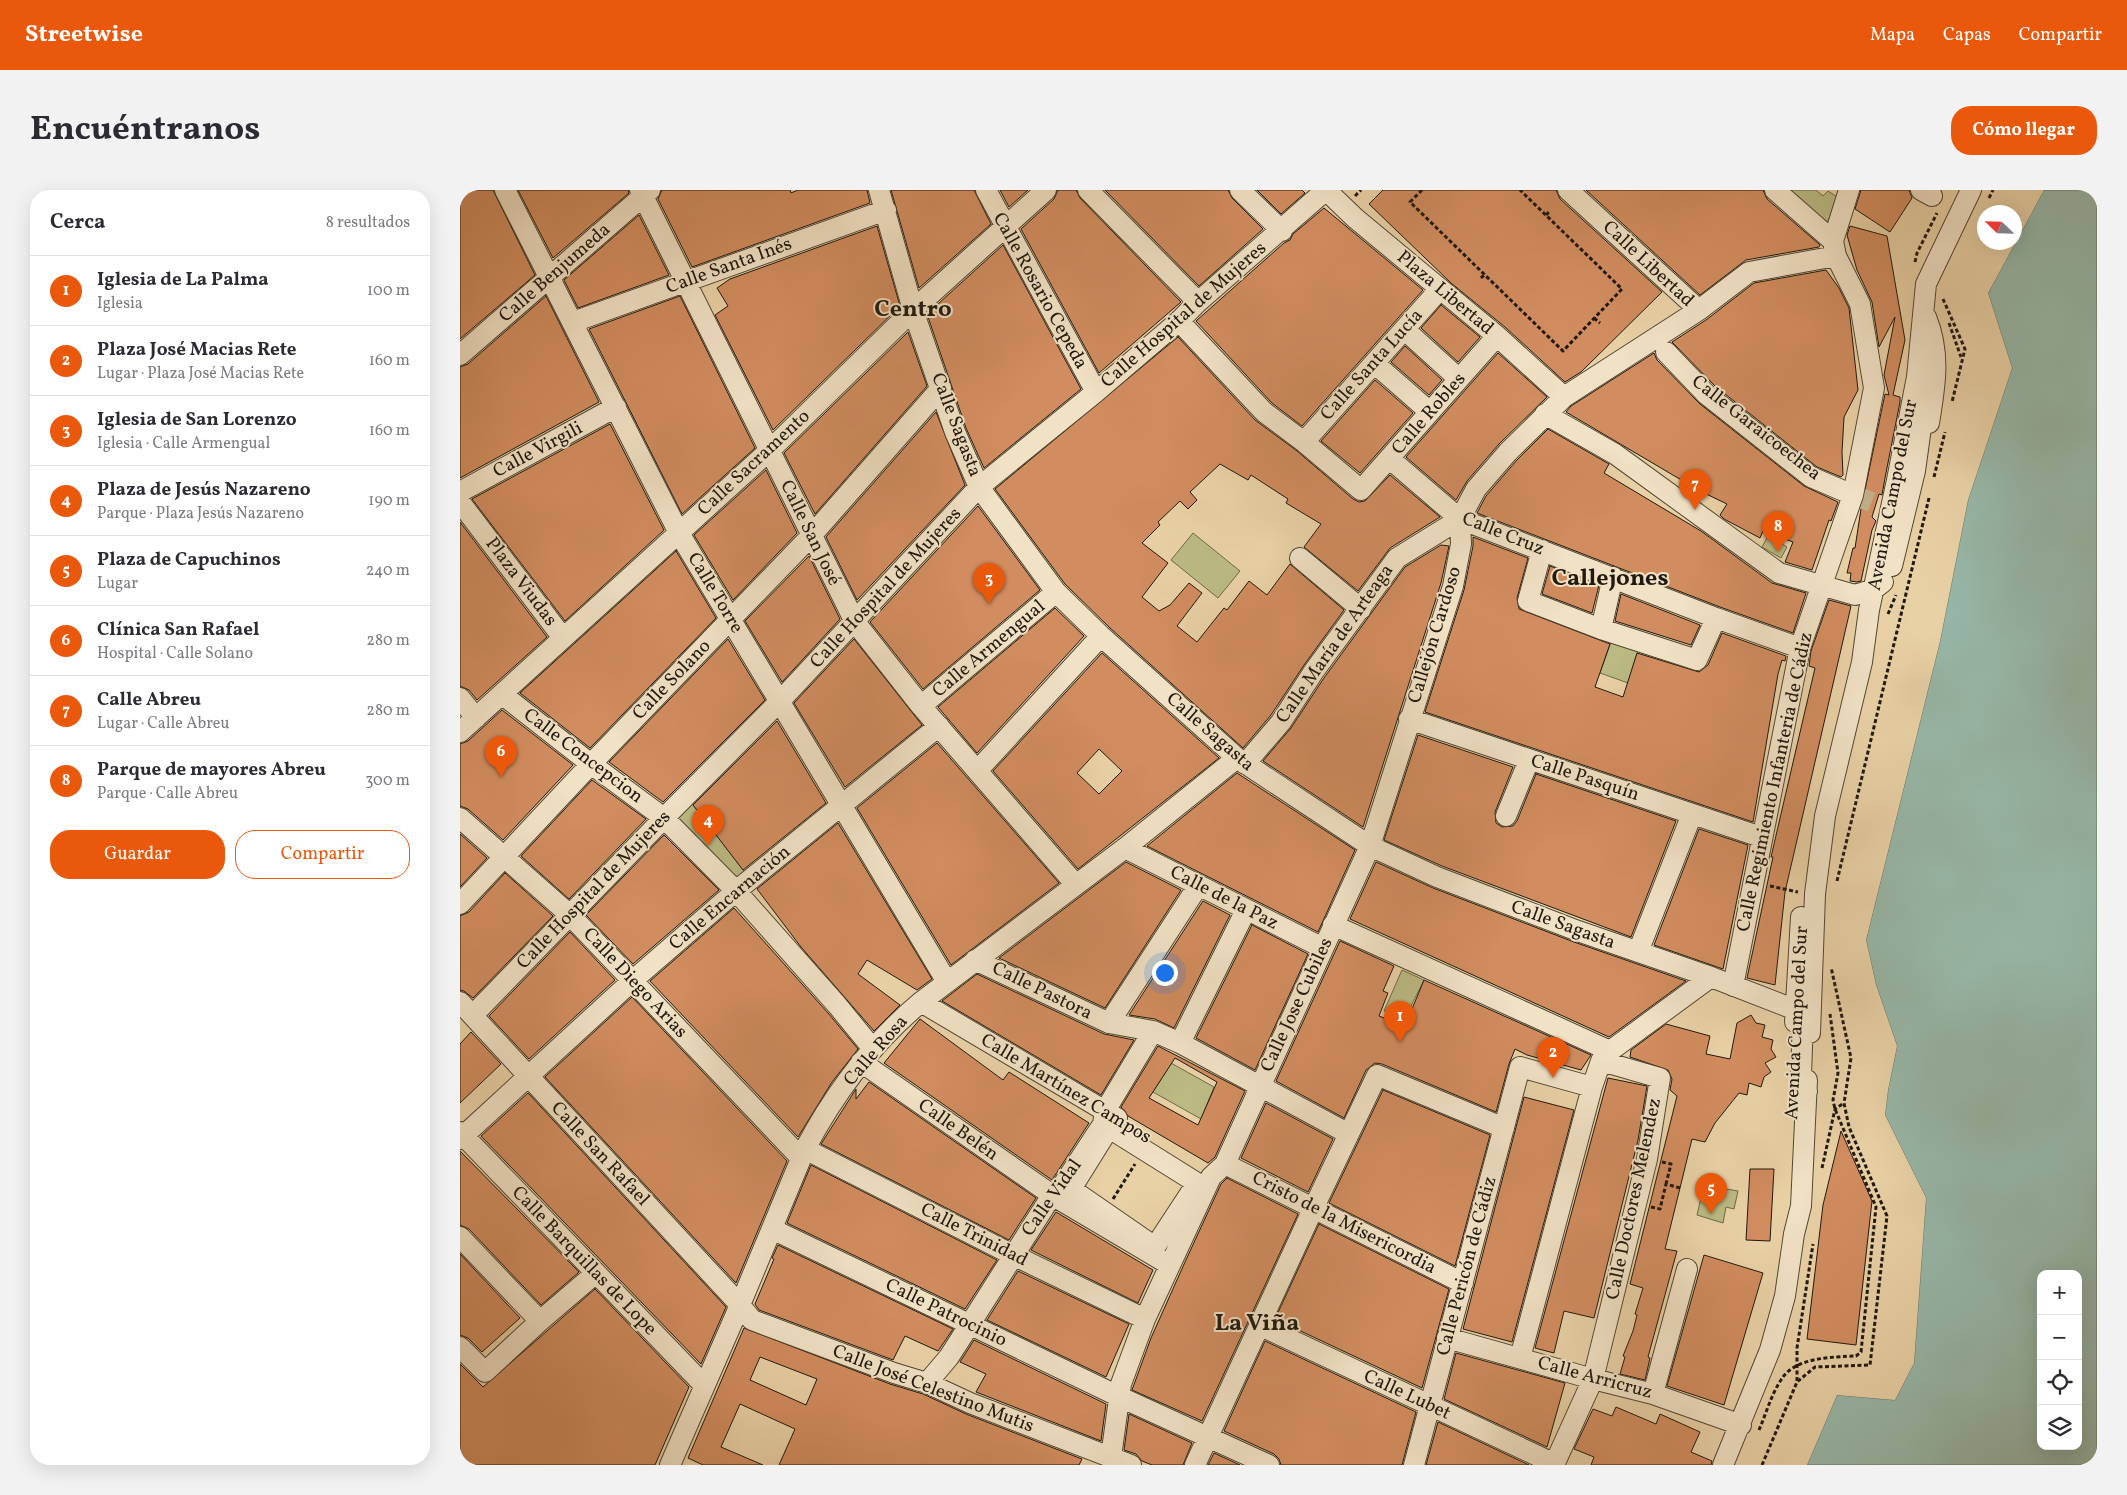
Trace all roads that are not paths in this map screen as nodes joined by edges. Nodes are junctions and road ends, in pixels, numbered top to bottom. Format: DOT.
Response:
graph roads {
  1 [pos="505,190"];
  2 [pos="880,190"];
  3 [pos="986,190"];
  4 [pos="1046,190"];
  5 [pos="1088,190"];
  6 [pos="1240,190"];
  7 [pos="1326,190"];
  8 [pos="1568,190"];
  9 [pos="1775,190"];
  10 [pos="1849,190"];
  11 [pos="644,192"];
  12 [pos="1980,194"];
  13 [pos="886,210"];
  14 [pos="1004,227"];
  15 [pos="1282,231"];
  16 [pos="1834,248"];
  17 [pos="550,278"];
  18 [pos="686,282"];
  19 [pos="1440,289"];
  20 [pos="1198,302"];
  21 [pos="914,310"];
  22 [pos="1698,310"];
  23 [pos="1922,318"];
  24 [pos="1179,321"];
  25 [pos="573,322"];
  26 [pos="1404,330"];
  27 [pos="1497,336"];
  28 [pos="1666,352"];
  29 [pos="460,355"];
  30 [pos="1374,363"];
  31 [pos="1459,379"];
  32 [pos="941,388"];
  33 [pos="1096,392"];
  34 [pos="1564,397"];
  35 [pos="616,408"];
  36 [pos="1430,412"];
  37 [pos="1545,414"];
  38 [pos="1304,442"];
  39 [pos="770,450"];
  40 [pos="1390,459"];
  41 [pos="978,487"];
  42 [pos="460,492"];
  43 [pos="1853,494"];
  44 [pos="460,502"];
  45 [pos="1460,519"];
  46 [pos="679,533"];
  47 [pos="811,536"];
  48 [pos="1542,550"];
  49 [pos="1300,558"];
  50 [pos="1613,577"];
  51 [pos="1821,584"];
  52 [pos="1881,585"];
  53 [pos="1056,592"];
  54 [pos="1361,609"];
  55 [pos="1716,618"];
  56 [pos="730,619"];
  57 [pos="855,622"];
  58 [pos="1601,629"];
  59 [pos="1101,636"];
  60 [pos="563,638"];
  61 [pos="1800,648"];
  62 [pos="1862,662"];
  63 [pos="503,694"];
  64 [pos="460,698"];
  65 [pos="780,701"];
  66 [pos="921,706"];
  67 [pos="476,718"];
  68 [pos="1409,719"];
  69 [pos="939,726"];
  70 [pos="460,732"];
  71 [pos="1529,760"];
  72 [pos="1241,761"];
  73 [pos="591,764"];
  74 [pos="977,771"];
  75 [pos="842,806"];
  76 [pos="1692,814"];
  77 [pos="1506,816"];
  78 [pos="1824,816"];
  79 [pos="460,818"];
  80 [pos="664,818"];
  81 [pos="1761,837"];
  82 [pos="1370,846"];
  83 [pos="1124,848"];
  84 [pos="505,856"];
  85 [pos="1076,885"];
  86 [pos="1198,886"];
  87 [pos="736,891"];
  88 [pos="460,904"];
  89 [pos="1246,910"];
  90 [pos="570,915"];
  91 [pos="1333,925"];
  92 [pos="1323,948"];
  93 [pos="1638,952"];
  94 [pos="975,960"];
  95 [pos="1711,977"];
  96 [pos="632,981"];
  97 [pos="947,982"];
  98 [pos="1733,986"];
  99 [pos="921,1002"];
  100 [pos="466,1009"];
  101 [pos="1796,1010"];
  102 [pos="1109,1023"];
  103 [pos="1153,1031"];
  104 [pos="1180,1043"];
  105 [pos="867,1056"];
  106 [pos="1606,1056"];
  107 [pos="528,1077"];
  108 [pos="1259,1087"];
  109 [pos="1592,1087"];
  110 [pos="1807,1091"];
  111 [pos="1105,1111"];
  112 [pos="1504,1128"];
  113 [pos="1349,1134"];
  114 [pos="461,1136"];
  115 [pos="803,1153"];
  116 [pos="1218,1171"];
  117 [pos="1056,1197"];
  118 [pos="1314,1207"];
  119 [pos="1105,1212"];
  120 [pos="772,1229"];
  121 [pos="1804,1235"];
  122 [pos="460,1237"];
  123 [pos="1013,1255"];
  124 [pos="1170,1265"];
  125 [pos="1687,1269"];
  126 [pos="596,1273"];
  127 [pos="1463,1283"];
  128 [pos="740,1305"];
  129 [pos="1145,1320"];
  130 [pos="540,1321"];
  131 [pos="970,1324"];
  132 [pos="1259,1325"];
  133 [pos="1447,1338"];
  134 [pos="460,1347"];
  135 [pos="1520,1358"];
  136 [pos="1592,1379"];
  137 [pos="927,1383"];
  138 [pos="704,1385"];
  139 [pos="1653,1394"];
  140 [pos="1120,1397"];
  141 [pos="1430,1406"];
  142 [pos="1750,1428"];
  143 [pos="1208,1438"];
  144 [pos="1111,1457"];
  145 [pos="1554,1464"];
  146 [pos="670,1465"];
  147 [pos="1131,1465"];
  148 [pos="1195,1465"];
  149 [pos="1269,1465"];
  150 [pos="1414,1465"];
  151 [pos="1724,1465"];
  1 -- 17 [label="street, Calle Torre"];
  2 -- 13 [label="street, Calle Sagasta"];
  3 -- 14 [label="street, Calle Rosario Cepeda"];
  4 -- 14 [label="street, Calle Sacramento"];
  5 -- 20 [label="street"];
  6 -- 15 [label="street"];
  7 -- 15 [label="street, Calle Hospital de Mujeres"];
  7 -- 19 [label="street, Plaza Libertad"];
  8 -- 22 [label="street, Calle Libertad"];
  9 -- 16 [label="street"];
  10 -- 16 [label="street"];
  11 -- 17 [label="street, Calle Benjumeda"];
  11 -- 18 [label="street, Calle San José"];
  12 -- 23 [label="street, Avenida Campo del Sur"];
  13 -- 18 [label="street, Calle Santa Inés"];
  13 -- 21 [label="street, Calle Sagasta"];
  14 -- 21 [label="street, Calle Sacramento"];
  14 -- 33 [label="street, Calle Rosario Cepeda"];
  15 -- 20 [label="street, Calle Hospital de Mujeres"];
  16 -- 22 [label="street"];
  16 -- 43 [label="street, Calle Regimiento Infanteria de Cádiz"];
  17 -- 25 [label="street, Calle Torre"];
  17 -- 29 [label="street, Calle Benjumeda"];
  18 -- 25 [label="street, Calle Santa Inés"];
  18 -- 39 [label="street, Calle San José"];
  19 -- 26 [label="street, Calle Santa Lucía"];
  19 -- 27 [label="street, Plaza Libertad"];
  20 -- 24 [label="street, Calle Hospital de Mujeres"];
  21 -- 32 [label="street, Calle Sagasta"];
  21 -- 39 [label="street, Calle Sacramento"];
  22 -- 34 [label="street, Calle Libertad"];
  23 -- 52 [label="street, Avenida Campo del Sur"];
  23 -- 52 [label="street, Avenida Campo del Sur"];
  24 -- 33 [label="street, Calle Hospital de Mujeres"];
  24 -- 38 [label="street"];
  25 -- 35 [label="street, Calle Torre"];
  26 -- 30 [label="street, Calle Santa Lucía"];
  26 -- 31 [label="street"];
  27 -- 31 [label="street, Calle Robles"];
  27 -- 34 [label="street, Plaza Libertad"];
  28 -- 43 [label="street, Calle Garaicoechea"];
  30 -- 36 [label="street"];
  30 -- 38 [label="street, Calle Santa Lucía"];
  31 -- 36 [label="street, Calle Robles"];
  32 -- 41 [label="street, Calle Sagasta"];
  32 -- 47 [label="street, Calle Solano"];
  33 -- 41 [label="street, Calle Hospital de Mujeres"];
  34 -- 37 [label="street"];
  35 -- 42 [label="street, Calle Virgili"];
  35 -- 46 [label="street, Calle Torre"];
  36 -- 40 [label="street, Calle Robles"];
  37 -- 45 [label="street"];
  37 -- 51 [label="street"];
  38 -- 40 [label="street, Calle Robles"];
  39 -- 46 [label="street, Calle Sacramento"];
  39 -- 47 [label="street, Calle San José"];
  40 -- 45 [label="street, Calle Cruz"];
  41 -- 53 [label="street, Calle Sagasta"];
  41 -- 57 [label="street, Calle Hospital de Mujeres"];
  43 -- 51 [label="street, Calle Regimiento Infanteria de Cádiz"];
  44 -- 60 [label="street, Plaza Viudas"];
  45 -- 48 [label="street, Calle Cruz"];
  45 -- 54 [label="street, Calle María de Arteaga"];
  45 -- 68 [label="street, Callejón Cardoso"];
  46 -- 56 [label="street, Calle Torre"];
  46 -- 60 [label="street, Calle Sacramento"];
  47 -- 56 [label="street, Calle Solano"];
  47 -- 57 [label="street, Calle San José"];
  48 -- 50 [label="street, Calle Cruz"];
  48 -- 58 [label="street"];
  49 -- 54 [label="street"];
  50 -- 55 [label="street, Calle Cruz"];
  50 -- 58 [label="street"];
  51 -- 52 [label="street"];
  51 -- 61 [label="street, Calle Regimiento Infanteria de Cádiz"];
  52 -- 62 [label="street, Avenida Campo del Sur"];
  52 -- 62 [label="street, Avenida Campo del Sur"];
  53 -- 59 [label="street, Calle Sagasta"];
  53 -- 66 [label="street, Calle Armengual"];
  54 -- 72 [label="street, Calle María de Arteaga"];
  55 -- 58 [label="street"];
  55 -- 61 [label="street, Calle Cruz"];
  56 -- 65 [label="street, Calle Torre"];
  56 -- 73 [label="street, Calle Solano"];
  57 -- 65 [label="street, Calle Hospital de Mujeres"];
  57 -- 66 [label="street, Calle San José"];
  59 -- 72 [label="street, Calle Sagasta"];
  59 -- 74 [label="street"];
  60 -- 63 [label="street, Calle Sacramento"];
  61 -- 81 [label="street, Calle Regimiento Infanteria de Cádiz"];
  62 -- 78 [label="street, Avenida Campo del Sur"];
  63 -- 67 [label="street, Calle Sacramento"];
  63 -- 73 [label="street, Calle Concepcion"];
  64 -- 67 [label="street"];
  65 -- 75 [label="street, Calle Torre"];
  65 -- 80 [label="street, Calle Hospital de Mujeres"];
  66 -- 69 [label="street, Calle San José"];
  67 -- 70 [label="street, Calle Sacramento"];
  68 -- 71 [label="street, Calle Pasquín"];
  68 -- 82 [label="street, Callejón Cardoso"];
  69 -- 74 [label="street, Calle San José"];
  69 -- 75 [label="street, Calle Encarnación"];
  71 -- 76 [label="street, Calle Pasquín"];
  71 -- 77 [label="street"];
  72 -- 82 [label="street, Calle Sagasta"];
  72 -- 83 [label="street, Calle Rosa"];
  73 -- 80 [label="street, Calle Concepcion"];
  73 -- 84 [label="street, Calle Solano"];
  74 -- 85 [label="street, Calle San José"];
  75 -- 87 [label="street, Calle Encarnación"];
  75 -- 97 [label="street, Calle Torre"];
  76 -- 81 [label="street, Calle Pasquín"];
  76 -- 93 [label="street"];
  78 -- 101 [label="street, Avenida Campo del Sur"];
  78 -- 110 [label="street, Avenida Campo del Sur"];
  79 -- 84 [label="street, Calle Diego Arias"];
  80 -- 87 [label="street, Calle Concepcion"];
  80 -- 90 [label="street, Calle Hospital de Mujeres"];
  81 -- 98 [label="street, Calle Regimiento Infanteria de Cádiz"];
  82 -- 91 [label="street, Calle Jose Cubiles"];
  82 -- 93 [label="street, Calle Sagasta"];
  83 -- 85 [label="street, Calle Rosa"];
  83 -- 86 [label="street, Calle de la Paz"];
  84 -- 88 [label="street, Calle Solano"];
  84 -- 90 [label="street, Calle Diego Arias"];
  85 -- 94 [label="street, Calle Rosa"];
  86 -- 89 [label="street, Calle de la Paz"];
  86 -- 102 [label="street"];
  87 -- 96 [label="street, Calle Encarnación"];
  87 -- 105 [label="street, Calle Belén"];
  89 -- 92 [label="street, Calle de la Paz"];
  89 -- 104 [label="street"];
  90 -- 96 [label="street, Calle Diego Arias"];
  90 -- 100 [label="street, Calle Hospital de Mujeres"];
  91 -- 92 [label="street, Calle Jose Cubiles"];
  91 -- 106 [label="street"];
  92 -- 108 [label="street, Calle Jose Cubiles"];
  93 -- 95 [label="street, Calle Sagasta"];
  94 -- 97 [label="street, Calle Rosa"];
  94 -- 102 [label="street, Calle Pastora"];
  95 -- 98 [label="street, Calle Sagasta"];
  95 -- 106 [label="street"];
  96 -- 107 [label="street, Calle Encarnación"];
  96 -- 115 [label="street, Calle Diego Arias"];
  97 -- 99 [label="street, Calle Rosa"];
  98 -- 101 [label="street, Calle Sagasta"];
  99 -- 105 [label="street, Calle Rosa"];
  99 -- 111 [label="street, Calle Martínez Campos"];
  100 -- 107 [label="street, Calle San Rafael"];
  101 -- 110 [label="street"];
  101 -- 121 [label="street, Avenida Campo del Sur"];
  102 -- 103 [label="street, Calle Pastora"];
  103 -- 104 [label="street, Calle Pastora"];
  103 -- 111 [label="street, Calle Vidal"];
  104 -- 108 [label="street, Calle Pastora"];
  105 -- 115 [label="street, Calle Rosa"];
  105 -- 117 [label="street, Calle Belén"];
  106 -- 109 [label="street"];
  106 -- 136 [label="street, Calle Doctores Melendez"];
  107 -- 114 [label="street, Calle Encarnación"];
  107 -- 128 [label="street, Calle San Rafael"];
  108 -- 113 [label="street, Calle Pastora"];
  108 -- 116 [label="street, Calle Jose Cubiles"];
  109 -- 112 [label="street, Calle Pericón de Cádiz"];
  109 -- 135 [label="street"];
  110 -- 121 [label="street, Avenida Campo del Sur"];
  111 -- 116 [label="street, Calle Martínez Campos"];
  111 -- 117 [label="street, Calle Vidal"];
  112 -- 113 [label="street"];
  112 -- 127 [label="street, Calle Pericón de Cádiz"];
  113 -- 118 [label="street"];
  114 -- 126 [label="street, Calle Barquillas de Lope"];
  115 -- 120 [label="street, Calle Rosa"];
  115 -- 123 [label="street, Calle Trinidad"];
  116 -- 118 [label="street, Cristo de la Misericordia"];
  116 -- 124 [label="street, Calle Jose Cubiles"];
  117 -- 123 [label="street, Calle Vidal"];
  117 -- 124 [label="street, Calle Belén"];
  118 -- 127 [label="street, Cristo de la Misericordia"];
  118 -- 132 [label="street"];
  119 -- 119 [label="street"];
  120 -- 128 [label="street, Calle Rosa"];
  120 -- 131 [label="street, Calle Patrocinio"];
  121 -- 142 [label="street, Avenida Campo del Sur"];
  122 -- 130 [label="street"];
  123 -- 129 [label="street, Calle Trinidad"];
  123 -- 131 [label="street, Calle Vidal"];
  124 -- 129 [label="street, Calle Jose Cubiles"];
  125 -- 139 [label="street"];
  126 -- 130 [label="street"];
  126 -- 138 [label="street, Calle Barquillas de Lope"];
  127 -- 133 [label="street, Calle Pericón de Cádiz"];
  128 -- 137 [label="street, Calle José Celestino Mutis"];
  128 -- 138 [label="street, Calle Rosa"];
  129 -- 140 [label="street, Calle Jose Cubiles"];
  130 -- 134 [label="street"];
  131 -- 137 [label="street, Calle Vidal"];
  131 -- 140 [label="street, Calle Patrocinio"];
  132 -- 141 [label="street, Calle Lubet"];
  132 -- 143 [label="street"];
  133 -- 135 [label="street, Calle Arricruz"];
  133 -- 141 [label="street, Calle Pericón de Cádiz"];
  135 -- 136 [label="street, Calle Arricruz"];
  136 -- 139 [label="street, Calle Arricruz"];
  136 -- 145 [label="street, Calle Doctores Melendez"];
  137 -- 144 [label="street, Calle José Celestino Mutis"];
  138 -- 146 [label="street, Calle Rosa"];
  139 -- 142 [label="street, Calle Arricruz"];
  140 -- 143 [label="street, Calle Patrocinio"];
  140 -- 144 [label="street, Calle Jose Cubiles"];
  141 -- 145 [label="street, Calle Lubet"];
  141 -- 150 [label="street, Calle Pericón de Cádiz"];
  142 -- 151 [label="street, Avenida Campo del Sur"];
  143 -- 148 [label="street"];
  143 -- 149 [label="street, Calle Patrocinio"];
  144 -- 147 [label="street, Calle José Celestino Mutis"];
}
